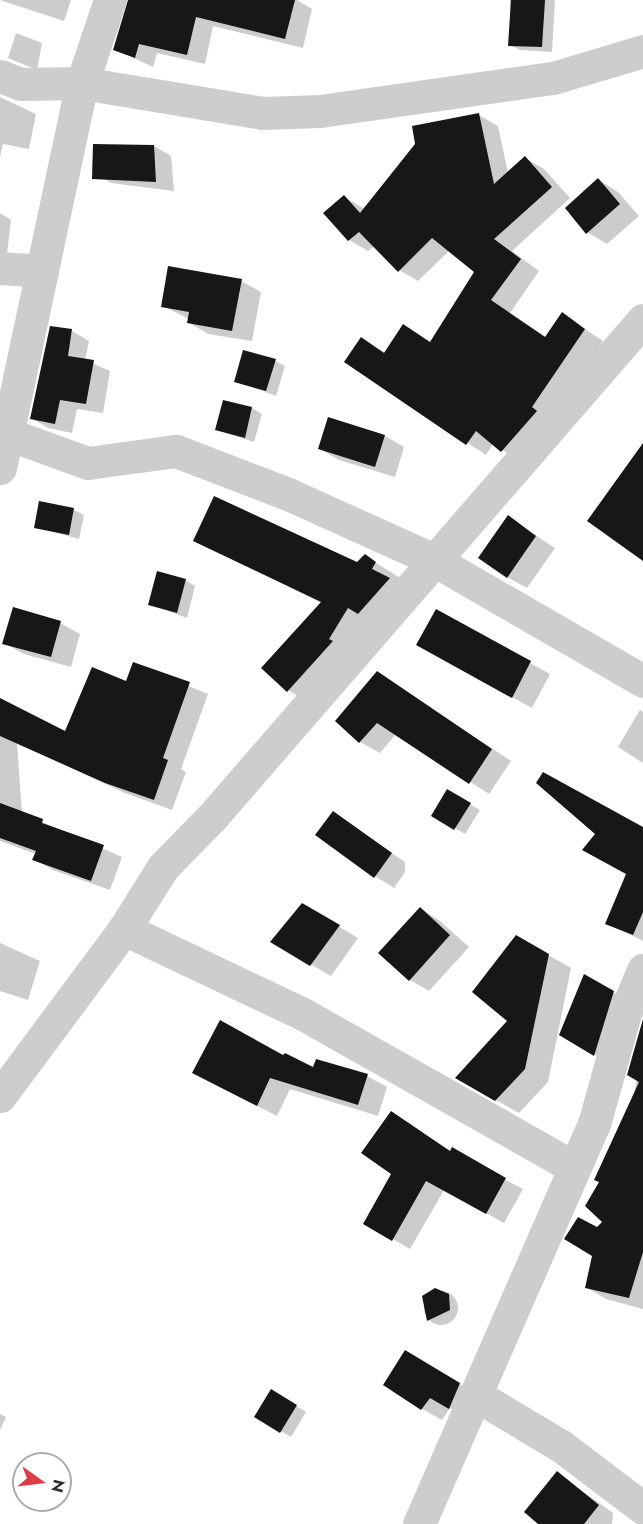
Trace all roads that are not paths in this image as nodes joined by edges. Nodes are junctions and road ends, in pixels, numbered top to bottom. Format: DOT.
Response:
graph roads {
  1 [pos="110,0"];
  2 [pos="643,51"];
  3 [pos="0,76"];
  4 [pos="82,83"];
  5 [pos="0,268"];
  6 [pos="42,271"];
  7 [pos="643,320"];
  8 [pos="5,433"];
  9 [pos="0,468"];
  10 [pos="432,559"];
  11 [pos="643,681"];
  12 [pos="124,929"];
  13 [pos="643,970"];
  14 [pos="634,1018"];
  15 [pos="0,1096"];
  16 [pos="573,1167"];
  17 [pos="476,1395"];
  18 [pos="643,1508"];
  19 [pos="419,1524"];
  1 -- 4 [label="street"];
  2 -- 4 [label="street"];
  3 -- 4 [label="street"];
  4 -- 6 [label="street"];
  5 -- 6 [label="street"];
  6 -- 8 [label="street"];
  7 -- 10 [label="street"];
  8 -- 9 [label="street"];
  8 -- 10 [label="street"];
  10 -- 11 [label="street"];
  10 -- 12 [label="street"];
  12 -- 15 [label="street"];
  12 -- 16 [label="street"];
  13 -- 14 [label="street"];
  14 -- 16 [label="street"];
  16 -- 17 [label="street"];
  17 -- 18 [label="street"];
  17 -- 19 [label="street"];
}
